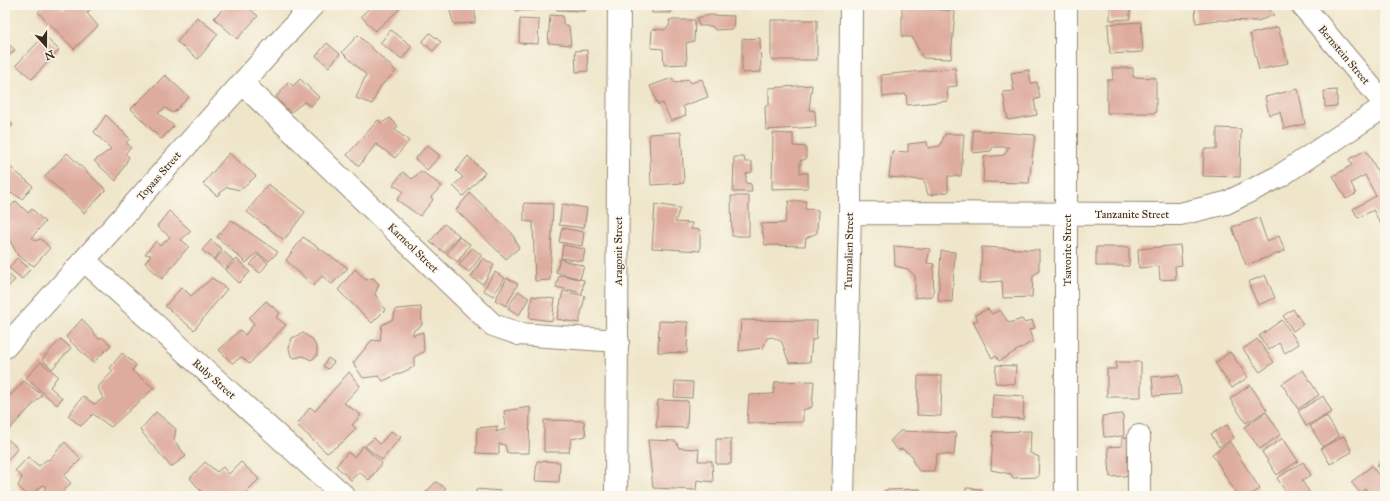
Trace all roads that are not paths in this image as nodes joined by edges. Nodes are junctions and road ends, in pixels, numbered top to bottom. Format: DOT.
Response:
graph roads {
  1 [pos="313,5"];
  2 [pos="619,5"];
  3 [pos="851,5"];
  4 [pos="1066,5"];
  5 [pos="1080,5"];
  6 [pos="1302,5"];
  7 [pos="242,83"];
  8 [pos="1385,105"];
  9 [pos="850,213"];
  10 [pos="1073,214"];
  11 [pos="85,261"];
  12 [pos="618,341"];
  13 [pos="5,347"];
  14 [pos="1139,436"];
  15 [pos="344,496"];
  16 [pos="616,496"];
  17 [pos="843,496"];
  18 [pos="1066,496"];
  19 [pos="1080,496"];
  20 [pos="1139,496"];
  1 -- 7 [label="street, Topaas Street"];
  2 -- 12 [label="street, Aragonit Street"];
  3 -- 9 [label="street, Turmalien Street"];
  4 -- 10 [label="street, Tsavorite Street"];
  5 -- 10 [label="street, Tsavorite Street"];
  6 -- 8 [label="street, Bernstein Street"];
  7 -- 11 [label="street, Topaas Street"];
  7 -- 12 [label="street, Karneol Street"];
  8 -- 10 [label="street, Tanzanite Street"];
  9 -- 10 [label="street, Tanzanite Street"];
  9 -- 17 [label="street, Turmalien Street"];
  10 -- 18 [label="street, Tsavorite Street"];
  10 -- 19 [label="street, Tsavorite Street"];
  11 -- 13 [label="street, Topaas Street"];
  11 -- 15 [label="street, Ruby Street"];
  12 -- 16 [label="street, Aragonit Street"];
  14 -- 20 [label="street"];
}
